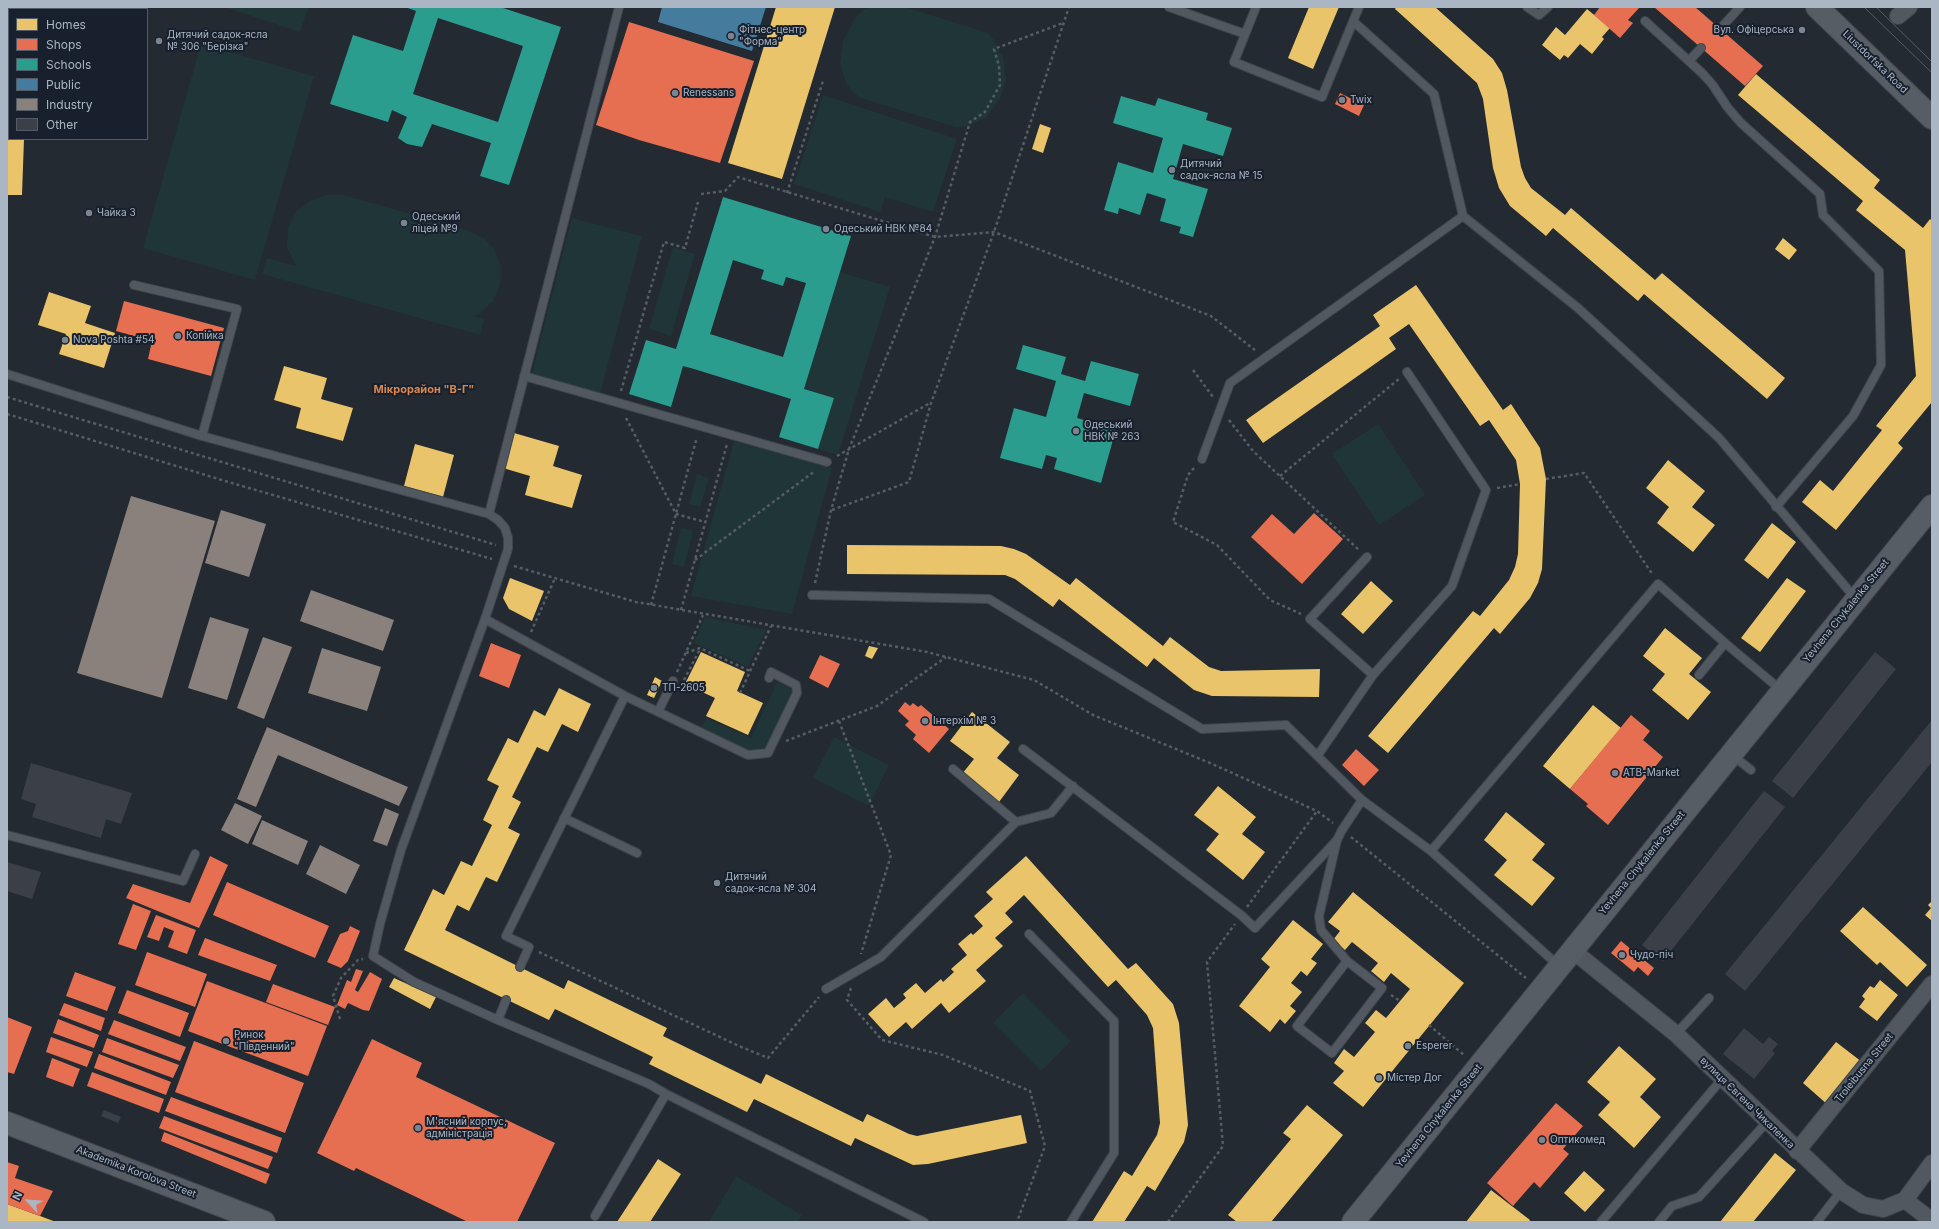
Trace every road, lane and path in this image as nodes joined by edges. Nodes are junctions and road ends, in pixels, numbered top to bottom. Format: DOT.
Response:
graph roads {
  1 [pos="619,7"];
  2 [pos="1069,7"];
  3 [pos="1169,7"];
  4 [pos="1256,7"];
  5 [pos="1359,7"];
  6 [pos="1527,7"];
  7 [pos="1548,7"];
  8 [pos="1740,7"];
  9 [pos="1817,7"];
  10 [pos="1645,21"];
  11 [pos="1354,22"];
  12 [pos="1064,24"];
  13 [pos="1720,29"];
  14 [pos="1245,34"];
  15 [pos="1701,48"];
  16 [pos="1690,61"];
  17 [pos="823,82"];
  18 [pos="1932,118"];
  19 [pos="787,193"];
  20 [pos="701,194"];
  21 [pos="698,202"];
  22 [pos="1463,216"];
  23 [pos="994,232"];
  24 [pos="935,237"];
  25 [pos="134,285"];
  26 [pos="1265,358"];
  27 [pos="1193,370"];
  28 [pos="1407,372"];
  29 [pos="7,374"];
  30 [pos="524,376"];
  31 [pos="7,397"];
  32 [pos="618,402"];
  33 [pos="931,403"];
  34 [pos="1221,409"];
  35 [pos="7,414"];
  36 [pos="700,425"];
  37 [pos="730,433"];
  38 [pos="202,436"];
  39 [pos="849,449"];
  40 [pos="1202,459"];
  41 [pos="827,462"];
  42 [pos="1280,476"];
  43 [pos="1546,479"];
  44 [pos="1520,484"];
  45 [pos="1486,490"];
  46 [pos="1932,506"];
  47 [pos="1776,507"];
  48 [pos="831,510"];
  49 [pos="489,514"];
  50 [pos="676,514"];
  51 [pos="705,522"];
  52 [pos="508,549"];
  53 [pos="1367,557"];
  54 [pos="695,560"];
  55 [pos="504,562"];
  56 [pos="555,578"];
  57 [pos="1658,584"];
  58 [pos="812,596"];
  59 [pos="1856,599"];
  60 [pos="651,605"];
  61 [pos="681,610"];
  62 [pos="703,615"];
  63 [pos="485,619"];
  64 [pos="1310,619"];
  65 [pos="771,626"];
  66 [pos="527,642"];
  67 [pos="1725,643"];
  68 [pos="700,648"];
  69 [pos="686,653"];
  70 [pos="946,657"];
  71 [pos="750,671"];
  72 [pos="1699,675"];
  73 [pos="1373,676"];
  74 [pos="769,678"];
  75 [pos="673,681"];
  76 [pos="683,684"];
  77 [pos="1782,690"];
  78 [pos="740,692"];
  79 [pos="625,696"];
  80 [pos="658,712"];
  81 [pos="839,721"];
  82 [pos="771,747"];
  83 [pos="1024,749"];
  84 [pos="1731,754"];
  85 [pos="1318,755"];
  86 [pos="953,769"];
  87 [pos="1751,770"];
  88 [pos="1073,786"];
  89 [pos="1362,800"];
  90 [pos="1317,811"];
  91 [pos="564,818"];
  92 [pos="1016,822"];
  93 [pos="1342,830"];
  94 [pos="7,835"];
  95 [pos="1337,840"];
  96 [pos="1431,851"];
  97 [pos="636,853"];
  98 [pos="195,854"];
  99 [pos="1241,915"];
  100 [pos="1029,934"];
  101 [pos="529,947"];
  102 [pos="373,956"];
  103 [pos="1566,958"];
  104 [pos="1347,961"];
  105 [pos="520,967"];
  106 [pos="856,972"];
  107 [pos="1932,984"];
  108 [pos="826,989"];
  109 [pos="1541,990"];
  110 [pos="1709,998"];
  111 [pos="506,1000"];
  112 [pos="340,1019"];
  113 [pos="498,1020"];
  114 [pos="1429,1025"];
  115 [pos="1676,1034"];
  116 [pos="1478,1067"];
  117 [pos="1722,1080"];
  118 [pos="666,1094"];
  119 [pos="1767,1122"];
  120 [pos="7,1123"];
  121 [pos="1797,1151"];
  122 [pos="1932,1163"];
  123 [pos="1841,1191"];
  124 [pos="1905,1200"];
  125 [pos="595,1216"];
  126 [pos="1932,1221"];
  127 [pos="264,1222"];
  128 [pos="924,1222"];
  129 [pos="1017,1222"];
  130 [pos="1071,1222"];
  131 [pos="1168,1222"];
  132 [pos="1353,1222"];
  133 [pos="1601,1222"];
  134 [pos="1659,1222"];
  135 [pos="1817,1222"];
  1 -- 30 [label="lane"];
  2 -- 12 [label="path"];
  3 -- 14 [label="lane"];
  4 -- 14 [label="lane"];
  5 -- 11 [label="lane"];
  6 -- 7 [label="lane"];
  8 -- 13 [label="lane"];
  9 -- 18 [label="main road, Liustdorfska Road"];
  10 -- 16 [label="lane"];
  11 -- 14 [label="lane"];
  11 -- 22 [label="lane"];
  12 -- 23 [label="path"];
  12 -- 24 [label="path"];
  15 -- 16 [label="lane"];
  16 -- 47 [label="lane"];
  17 -- 19 [label="path"];
  19 -- 20 [label="path"];
  19 -- 24 [label="path"];
  21 -- 32 [label="path"];
  22 -- 26 [label="lane"];
  22 -- 47 [label="lane"];
  23 -- 24 [label="path"];
  23 -- 26 [label="path"];
  23 -- 33 [label="path"];
  24 -- 39 [label="path"];
  25 -- 38 [label="lane"];
  26 -- 34 [label="lane"];
  27 -- 34 [label="path"];
  28 -- 42 [label="path"];
  28 -- 45 [label="lane"];
  29 -- 38 [label="lane"];
  30 -- 32 [label="lane"];
  30 -- 49 [label="lane"];
  31 -- 52 [label="path"];
  32 -- 36 [label="lane"];
  32 -- 50 [label="path"];
  33 -- 39 [label="path"];
  33 -- 48 [label="path"];
  34 -- 40 [label="lane"];
  34 -- 42 [label="path"];
  35 -- 55 [label="path"];
  36 -- 37 [label="lane"];
  36 -- 50 [label="path"];
  37 -- 41 [label="lane"];
  37 -- 51 [label="path"];
  38 -- 49 [label="lane"];
  39 -- 41 [label="path"];
  39 -- 48 [label="path"];
  40 -- 64 [label="path"];
  41 -- 54 [label="path"];
  42 -- 53 [label="path"];
  43 -- 57 [label="path"];
  44 -- 45 [label="path"];
  45 -- 73 [label="lane"];
  46 -- 59 [label="main road, Yevhena Chykalenka Street"];
  47 -- 59 [label="lane"];
  48 -- 58 [label="path"];
  49 -- 52 [label="lane"];
  50 -- 51 [label="path"];
  50 -- 60 [label="path"];
  51 -- 54 [label="path"];
  52 -- 55 [label="lane"];
  53 -- 64 [label="lane"];
  54 -- 61 [label="path"];
  55 -- 56 [label="path"];
  55 -- 63 [label="lane"];
  56 -- 60 [label="path"];
  56 -- 66 [label="path"];
  57 -- 67 [label="lane"];
  57 -- 96 [label="lane"];
  58 -- 85 [label="lane"];
  59 -- 77 [label="main road, Yevhena Chykalenka Street"];
  60 -- 61 [label="path"];
  61 -- 62 [label="path"];
  62 -- 65 [label="path"];
  62 -- 69 [label="path"];
  63 -- 66 [label="lane"];
  63 -- 102 [label="lane"];
  64 -- 73 [label="lane"];
  65 -- 70 [label="path"];
  65 -- 71 [label="path"];
  66 -- 79 [label="lane"];
  67 -- 72 [label="lane"];
  67 -- 77 [label="lane"];
  68 -- 69 [label="path"];
  68 -- 71 [label="path"];
  68 -- 76 [label="path"];
  69 -- 75 [label="path"];
  70 -- 81 [label="path"];
  70 -- 90 [label="path"];
  71 -- 78 [label="path"];
  73 -- 85 [label="lane"];
  74 -- 82 [label="lane"];
  75 -- 80 [label="lane"];
  77 -- 84 [label="main road, Yevhena Chykalenka Street"];
  79 -- 80 [label="lane"];
  79 -- 91 [label="lane"];
  80 -- 82 [label="lane"];
  81 -- 82 [label="path"];
  81 -- 106 [label="path"];
  83 -- 88 [label="lane"];
  84 -- 87 [label="lane"];
  84 -- 103 [label="main road, Yevhena Chykalenka Street"];
  85 -- 89 [label="lane"];
  86 -- 92 [label="lane"];
  88 -- 92 [label="lane"];
  88 -- 99 [label="lane"];
  89 -- 93 [label="lane"];
  89 -- 96 [label="lane"];
  90 -- 93 [label="path"];
  90 -- 99 [label="path"];
  91 -- 97 [label="lane"];
  91 -- 101 [label="lane"];
  92 -- 106 [label="lane"];
  93 -- 95 [label="lane"];
  93 -- 109 [label="path"];
  94 -- 98 [label="lane"];
  95 -- 99 [label="lane"];
  95 -- 104 [label="lane"];
  96 -- 103 [label="lane"];
  99 -- 131 [label="path"];
  100 -- 130 [label="lane"];
  101 -- 105 [label="lane"];
  101 -- 108 [label="path"];
  102 -- 112 [label="path"];
  102 -- 113 [label="lane"];
  103 -- 109 [label="main road, Yevhena Chykalenka Street"];
  103 -- 115 [label="street, вулиця Євгена Чикаленка"];
  104 -- 104 [label="lane"];
  106 -- 108 [label="lane"];
  106 -- 129 [label="path"];
  107 -- 121 [label="street, Troleibusna Street"];
  109 -- 116 [label="main road, Yevhena Chykalenka Street"];
  110 -- 115 [label="lane"];
  111 -- 113 [label="lane"];
  113 -- 118 [label="lane"];
  114 -- 116 [label="path"];
  115 -- 117 [label="street, вулиця Євгена Чикаленка"];
  116 -- 132 [label="main road, Yevhena Chykalenka Street"];
  117 -- 119 [label="street, вулиця Євгена Чикаленка"];
  117 -- 133 [label="lane"];
  118 -- 125 [label="lane"];
  118 -- 128 [label="lane"];
  119 -- 121 [label="street, вулиця Євгена Чикаленка"];
  119 -- 134 [label="lane"];
  120 -- 127 [label="main road, Akademika Korolova Street"];
  121 -- 123 [label="street, вулиця Євгена Чикаленка"];
  122 -- 124 [label="street"];
  123 -- 124 [label="street, вулиця Євгена Чикаленка"];
  123 -- 135 [label="lane"];
  124 -- 126 [label="street"];
}
